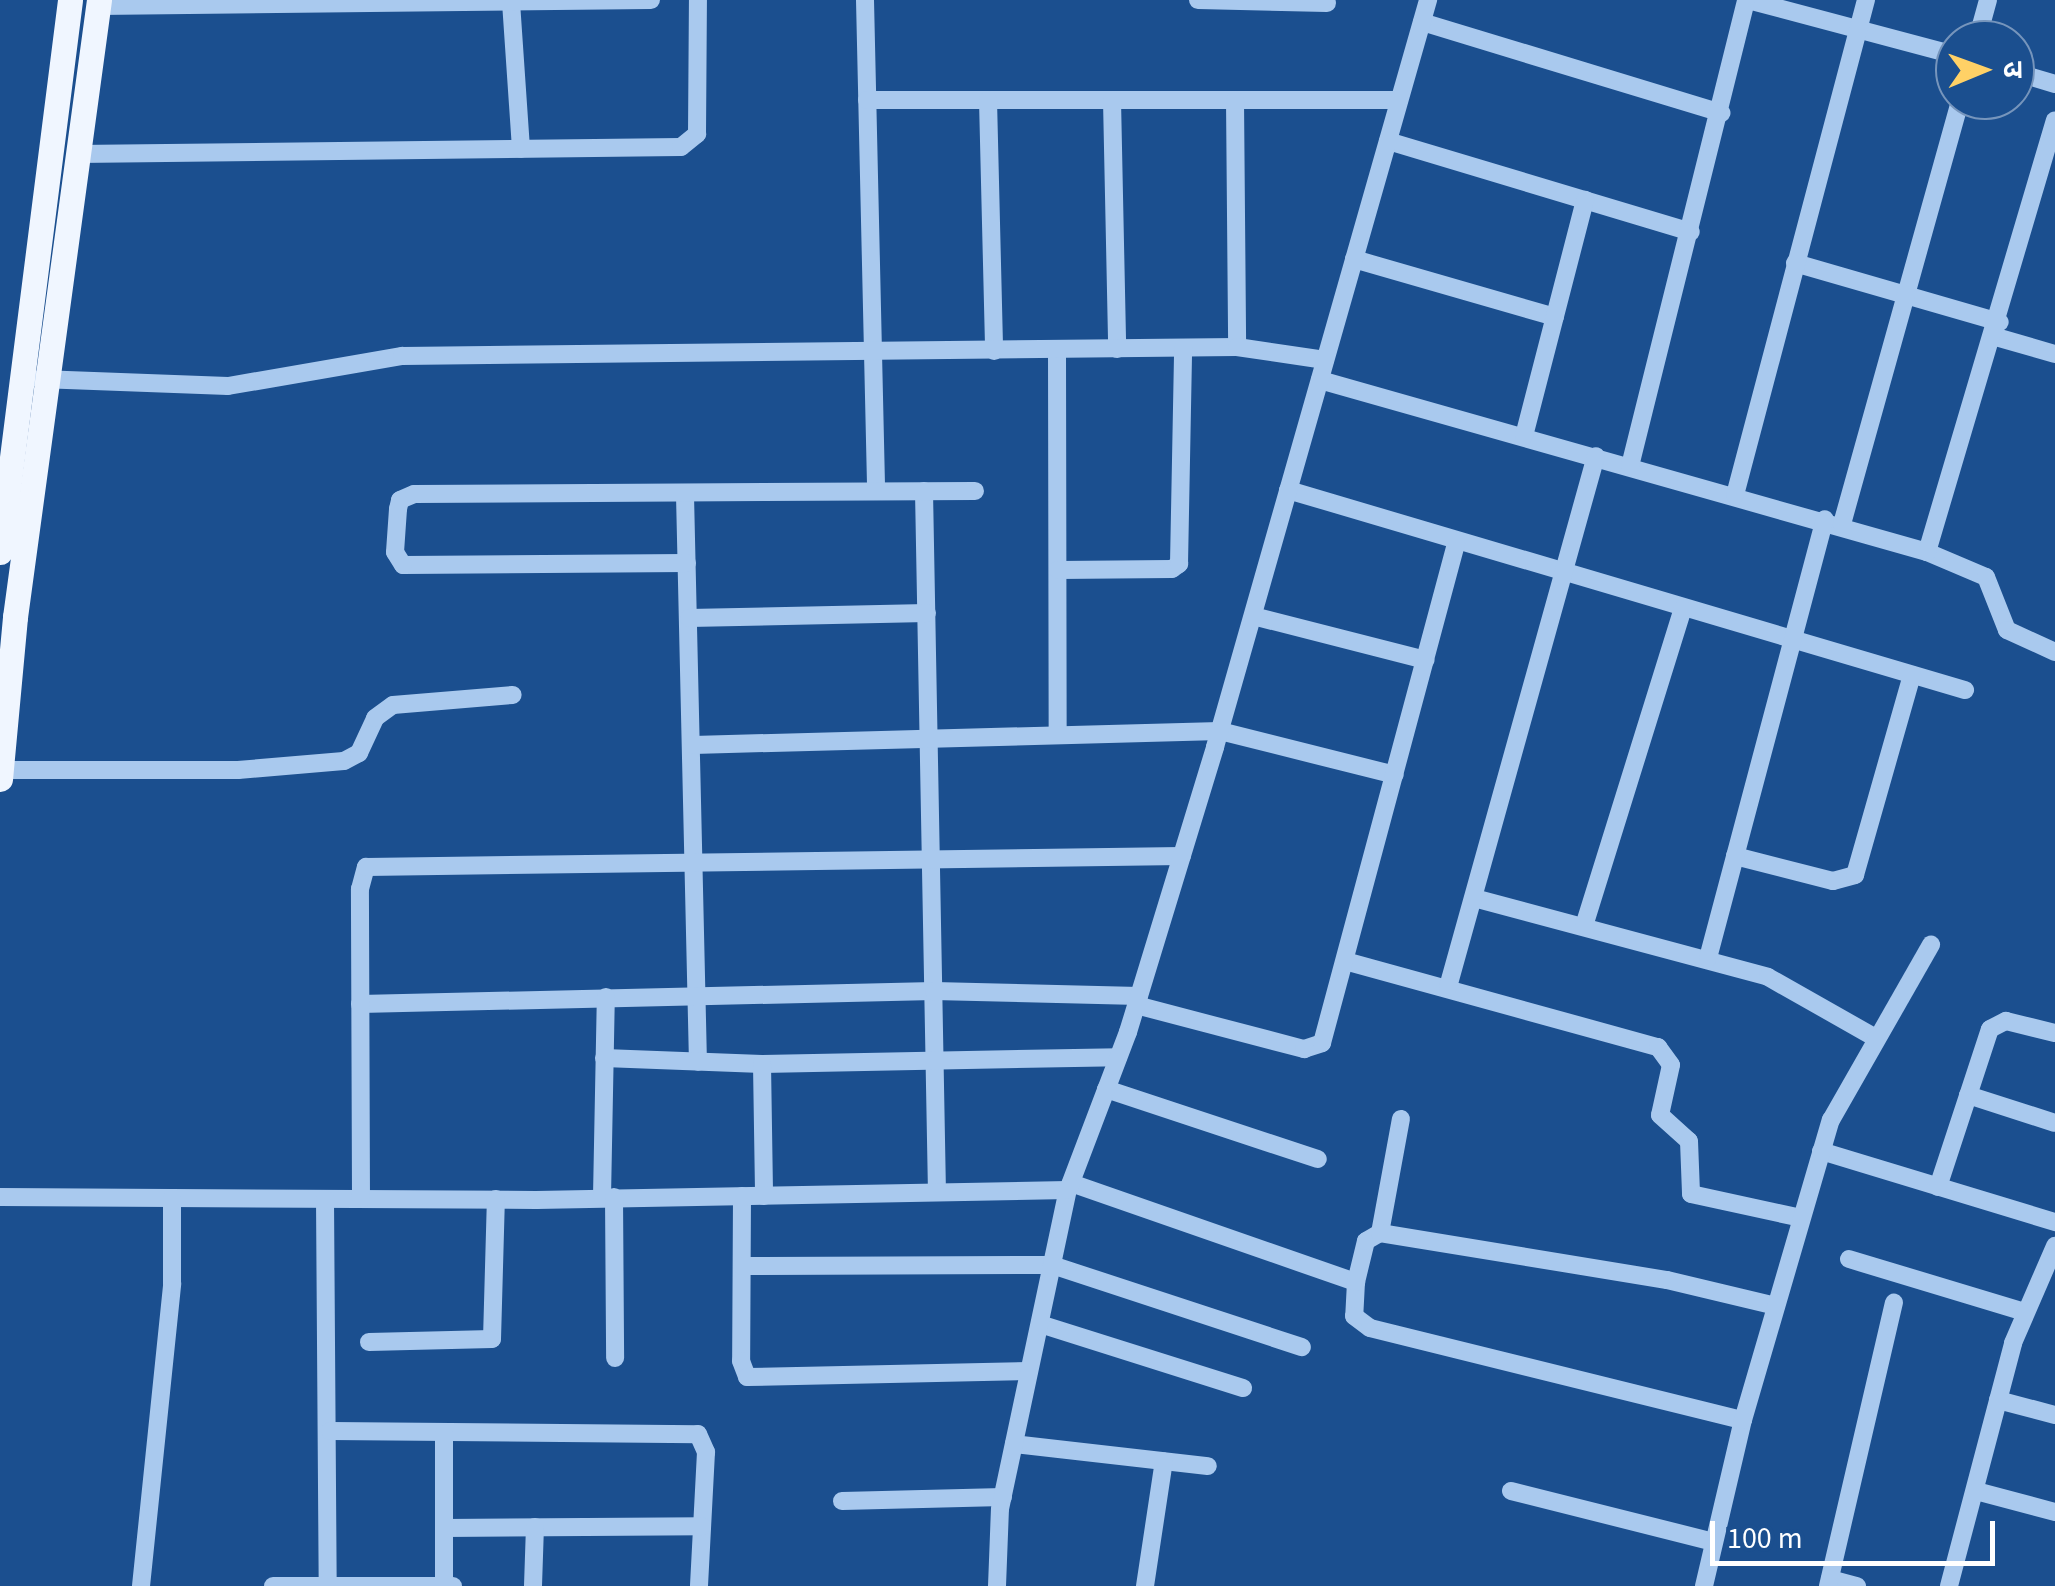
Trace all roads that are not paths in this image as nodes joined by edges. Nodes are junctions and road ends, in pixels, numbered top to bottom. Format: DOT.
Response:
graph roads {
  1 [pos="70,0"];
  2 [pos="651,0"];
  3 [pos="698,0"];
  4 [pos="865,0"];
  5 [pos="1198,0"];
  6 [pos="1428,0"];
  7 [pos="1747,0"];
  8 [pos="1866,0"];
  9 [pos="511,2"];
  10 [pos="99,3"];
  11 [pos="1327,3"];
  12 [pos="1422,22"];
  13 [pos="1860,27"];
  14 [pos="1935,48"];
  15 [pos="867,100"];
  16 [pos="988,100"];
  17 [pos="1112,100"];
  18 [pos="1235,100"];
  19 [pos="1399,100"];
  20 [pos="1722,112"];
  21 [pos="1954,120"];
  22 [pos="2055,121"];
  23 [pos="1388,141"];
  24 [pos="521,148"];
  25 [pos="77,154"];
  26 [pos="2049,164"];
  27 [pos="1585,200"];
  28 [pos="1691,232"];
  29 [pos="1354,259"];
  30 [pos="1795,263"];
  31 [pos="1906,293"];
  32 [pos="1555,317"];
  33 [pos="1998,330"];
  34 [pos="1237,347"];
  35 [pos="1184,348"];
  36 [pos="1117,349"];
  37 [pos="1057,350"];
  38 [pos="994,351"];
  39 [pos="873,353"];
  40 [pos="2055,354"];
  41 [pos="1325,360"];
  42 [pos="34,379"];
  43 [pos="1320,380"];
  44 [pos="1524,436"];
  45 [pos="1596,456"];
  46 [pos="1630,466"];
  47 [pos="1288,490"];
  48 [pos="924,491"];
  49 [pos="974,491"];
  50 [pos="876,492"];
  51 [pos="1735,494"];
  52 [pos="685,495"];
  53 [pos="1834,522"];
  54 [pos="1456,544"];
  55 [pos="0,552"];
  56 [pos="1928,552"];
  57 [pos="687,563"];
  58 [pos="1058,570"];
  59 [pos="1563,574"];
  60 [pos="1683,609"];
  61 [pos="926,614"];
  62 [pos="1252,616"];
  63 [pos="689,618"];
  64 [pos="1793,640"];
  65 [pos="2055,652"];
  66 [pos="1426,660"];
  67 [pos="1912,675"];
  68 [pos="1965,690"];
  69 [pos="514,695"];
  70 [pos="1220,731"];
  71 [pos="1058,735"];
  72 [pos="929,738"];
  73 [pos="693,745"];
  74 [pos="1,770"];
  75 [pos="1395,775"];
  76 [pos="0,779"];
  77 [pos="1182,856"];
  78 [pos="1735,856"];
  79 [pos="931,861"];
  80 [pos="696,862"];
  81 [pos="1474,898"];
  82 [pos="1584,926"];
  83 [pos="1932,945"];
  84 [pos="1708,958"];
  85 [pos="1345,961"];
  86 [pos="1448,988"];
  87 [pos="934,990"];
  88 [pos="606,996"];
  89 [pos="701,996"];
  90 [pos="1138,1000"];
  91 [pos="360,1004"];
  92 [pos="2055,1033"];
  93 [pos="1876,1038"];
  94 [pos="1118,1057"];
  95 [pos="604,1058"];
  96 [pos="935,1058"];
  97 [pos="698,1062"];
  98 [pos="762,1064"];
  99 [pos="1106,1089"];
  100 [pos="1968,1095"];
  101 [pos="1401,1119"];
  102 [pos="2055,1123"];
  103 [pos="1821,1151"];
  104 [pos="1318,1159"];
  105 [pos="1069,1186"];
  106 [pos="1938,1187"];
  107 [pos="937,1192"];
  108 [pos="742,1196"];
  109 [pos="764,1196"];
  110 [pos="0,1197"];
  111 [pos="608,1197"];
  112 [pos="172,1198"];
  113 [pos="326,1198"];
  114 [pos="360,1199"];
  115 [pos="496,1199"];
  116 [pos="1801,1218"];
  117 [pos="2055,1222"];
  118 [pos="1380,1233"];
  119 [pos="2055,1247"];
  120 [pos="1848,1259"];
  121 [pos="1052,1264"];
  122 [pos="742,1266"];
  123 [pos="1356,1282"];
  124 [pos="1894,1303"];
  125 [pos="1776,1306"];
  126 [pos="2024,1312"];
  127 [pos="1040,1324"];
  128 [pos="369,1342"];
  129 [pos="1302,1347"];
  130 [pos="615,1358"];
  131 [pos="1030,1371"];
  132 [pos="1243,1388"];
  133 [pos="1998,1400"];
  134 [pos="2055,1415"];
  135 [pos="1743,1420"];
  136 [pos="330,1430"];
  137 [pos="444,1433"];
  138 [pos="1014,1444"];
  139 [pos="1164,1461"];
  140 [pos="1208,1466"];
  141 [pos="1511,1491"];
  142 [pos="1976,1491"];
  143 [pos="1002,1497"];
  144 [pos="842,1501"];
  145 [pos="2055,1512"];
  146 [pos="702,1526"];
  147 [pos="535,1527"];
  148 [pos="444,1528"];
  149 [pos="1714,1542"];
  150 [pos="1829,1582"];
  151 [pos="328,1584"];
  152 [pos="141,1586"];
  153 [pos="273,1586"];
  154 [pos="361,1586"];
  155 [pos="444,1586"];
  156 [pos="453,1586"];
  157 [pos="534,1586"];
  158 [pos="699,1586"];
  159 [pos="997,1586"];
  160 [pos="1145,1586"];
  161 [pos="1704,1586"];
  162 [pos="1856,1586"];
  163 [pos="1950,1586"];
  1 -- 42 [label="main road"];
  2 -- 9 [label="street"];
  3 -- 24 [label="street"];
  4 -- 15 [label="street"];
  5 -- 11 [label="street"];
  6 -- 12 [label="street"];
  7 -- 13 [label="street"];
  7 -- 20 [label="street"];
  8 -- 13 [label="street"];
  9 -- 10 [label="street"];
  9 -- 24 [label="street"];
  10 -- 25 [label="main road"];
  12 -- 19 [label="street"];
  12 -- 20 [label="street"];
  13 -- 14 [label="street"];
  13 -- 30 [label="street"];
  15 -- 16 [label="street"];
  15 -- 39 [label="street"];
  16 -- 17 [label="street"];
  16 -- 38 [label="street"];
  17 -- 18 [label="street"];
  17 -- 36 [label="street"];
  18 -- 19 [label="street"];
  18 -- 34 [label="street"];
  19 -- 23 [label="street"];
  20 -- 28 [label="street"];
  21 -- 31 [label="street"];
  22 -- 26 [label="street"];
  23 -- 27 [label="street"];
  23 -- 29 [label="street"];
  24 -- 25 [label="street"];
  25 -- 42 [label="main road"];
  26 -- 33 [label="street"];
  27 -- 28 [label="street"];
  27 -- 32 [label="street"];
  28 -- 46 [label="street"];
  29 -- 32 [label="street"];
  29 -- 41 [label="street"];
  30 -- 31 [label="street"];
  30 -- 51 [label="street"];
  31 -- 33 [label="street"];
  31 -- 53 [label="street"];
  32 -- 44 [label="street"];
  33 -- 40 [label="street"];
  33 -- 56 [label="street"];
  34 -- 35 [label="street"];
  34 -- 41 [label="street"];
  35 -- 36 [label="street"];
  35 -- 58 [label="street"];
  36 -- 37 [label="street"];
  37 -- 38 [label="street"];
  37 -- 58 [label="street"];
  38 -- 39 [label="street"];
  39 -- 42 [label="street"];
  39 -- 50 [label="street"];
  41 -- 43 [label="street"];
  42 -- 55 [label="main road"];
  42 -- 74 [label="main road"];
  43 -- 44 [label="street"];
  43 -- 47 [label="street"];
  44 -- 45 [label="street"];
  45 -- 46 [label="street"];
  45 -- 59 [label="street"];
  46 -- 51 [label="street"];
  47 -- 54 [label="street"];
  47 -- 62 [label="street"];
  48 -- 49 [label="street"];
  48 -- 50 [label="street"];
  48 -- 61 [label="street"];
  50 -- 52 [label="street"];
  51 -- 53 [label="street"];
  52 -- 57 [label="street"];
  52 -- 57 [label="street"];
  53 -- 56 [label="street"];
  53 -- 64 [label="street"];
  54 -- 59 [label="street"];
  54 -- 66 [label="street"];
  56 -- 65 [label="street"];
  57 -- 63 [label="street"];
  58 -- 71 [label="street"];
  59 -- 60 [label="street"];
  59 -- 81 [label="street"];
  60 -- 64 [label="street"];
  60 -- 82 [label="street"];
  61 -- 63 [label="street"];
  61 -- 72 [label="street"];
  62 -- 66 [label="street"];
  62 -- 70 [label="street"];
  63 -- 73 [label="street"];
  64 -- 67 [label="street"];
  64 -- 78 [label="street"];
  66 -- 75 [label="street"];
  67 -- 68 [label="street"];
  67 -- 78 [label="street"];
  69 -- 74 [label="street"];
  70 -- 71 [label="street"];
  70 -- 75 [label="street"];
  70 -- 77 [label="street"];
  71 -- 72 [label="street"];
  72 -- 73 [label="street"];
  72 -- 79 [label="street"];
  73 -- 80 [label="street"];
  74 -- 76 [label="main road"];
  75 -- 85 [label="street"];
  77 -- 79 [label="street"];
  77 -- 90 [label="street"];
  78 -- 84 [label="street"];
  79 -- 80 [label="street"];
  79 -- 87 [label="street"];
  80 -- 89 [label="street"];
  80 -- 91 [label="street"];
  81 -- 82 [label="street"];
  81 -- 86 [label="street"];
  82 -- 84 [label="street"];
  83 -- 93 [label="street"];
  84 -- 93 [label="street"];
  85 -- 86 [label="street"];
  85 -- 90 [label="street"];
  86 -- 116 [label="street"];
  87 -- 89 [label="street"];
  87 -- 90 [label="street"];
  87 -- 96 [label="street"];
  88 -- 89 [label="street"];
  88 -- 91 [label="street"];
  88 -- 95 [label="street"];
  89 -- 97 [label="street"];
  90 -- 94 [label="street"];
  91 -- 114 [label="street"];
  92 -- 100 [label="street"];
  93 -- 103 [label="street"];
  94 -- 96 [label="street"];
  94 -- 99 [label="street"];
  95 -- 97 [label="street"];
  95 -- 111 [label="street"];
  96 -- 98 [label="street"];
  96 -- 107 [label="street"];
  97 -- 98 [label="street"];
  98 -- 109 [label="street"];
  99 -- 104 [label="street"];
  99 -- 105 [label="street"];
  100 -- 102 [label="street"];
  100 -- 106 [label="street"];
  101 -- 118 [label="street"];
  103 -- 106 [label="street"];
  103 -- 116 [label="street"];
  105 -- 107 [label="street"];
  105 -- 121 [label="street"];
  105 -- 123 [label="street"];
  106 -- 117 [label="street"];
  107 -- 109 [label="street"];
  108 -- 109 [label="street"];
  108 -- 111 [label="street"];
  108 -- 122 [label="street"];
  110 -- 112 [label="street"];
  111 -- 115 [label="street"];
  111 -- 130 [label="street"];
  112 -- 113 [label="street"];
  112 -- 152 [label="street"];
  113 -- 114 [label="street"];
  113 -- 136 [label="street"];
  114 -- 115 [label="street"];
  115 -- 128 [label="street"];
  116 -- 125 [label="street"];
  118 -- 123 [label="street"];
  118 -- 125 [label="street"];
  119 -- 126 [label="street"];
  120 -- 126 [label="street"];
  121 -- 122 [label="street"];
  121 -- 127 [label="street"];
  121 -- 129 [label="street"];
  122 -- 131 [label="street"];
  123 -- 135 [label="street"];
  124 -- 150 [label="street"];
  125 -- 135 [label="street"];
  126 -- 133 [label="street"];
  127 -- 131 [label="street"];
  127 -- 132 [label="street"];
  131 -- 138 [label="street"];
  133 -- 134 [label="street"];
  133 -- 142 [label="street"];
  135 -- 149 [label="street"];
  136 -- 137 [label="street"];
  136 -- 151 [label="street"];
  137 -- 146 [label="street"];
  137 -- 148 [label="street"];
  138 -- 139 [label="street"];
  138 -- 143 [label="street"];
  139 -- 140 [label="street"];
  139 -- 160 [label="street"];
  141 -- 149 [label="street"];
  142 -- 145 [label="street"];
  142 -- 163 [label="street"];
  143 -- 144 [label="street"];
  143 -- 159 [label="street"];
  146 -- 147 [label="street"];
  146 -- 158 [label="street"];
  147 -- 148 [label="street"];
  147 -- 157 [label="street"];
  148 -- 155 [label="street"];
  149 -- 161 [label="street"];
  150 -- 162 [label="street"];
  151 -- 153 [label="street"];
  151 -- 154 [label="street"];
  154 -- 155 [label="street"];
  155 -- 156 [label="street"];
}
